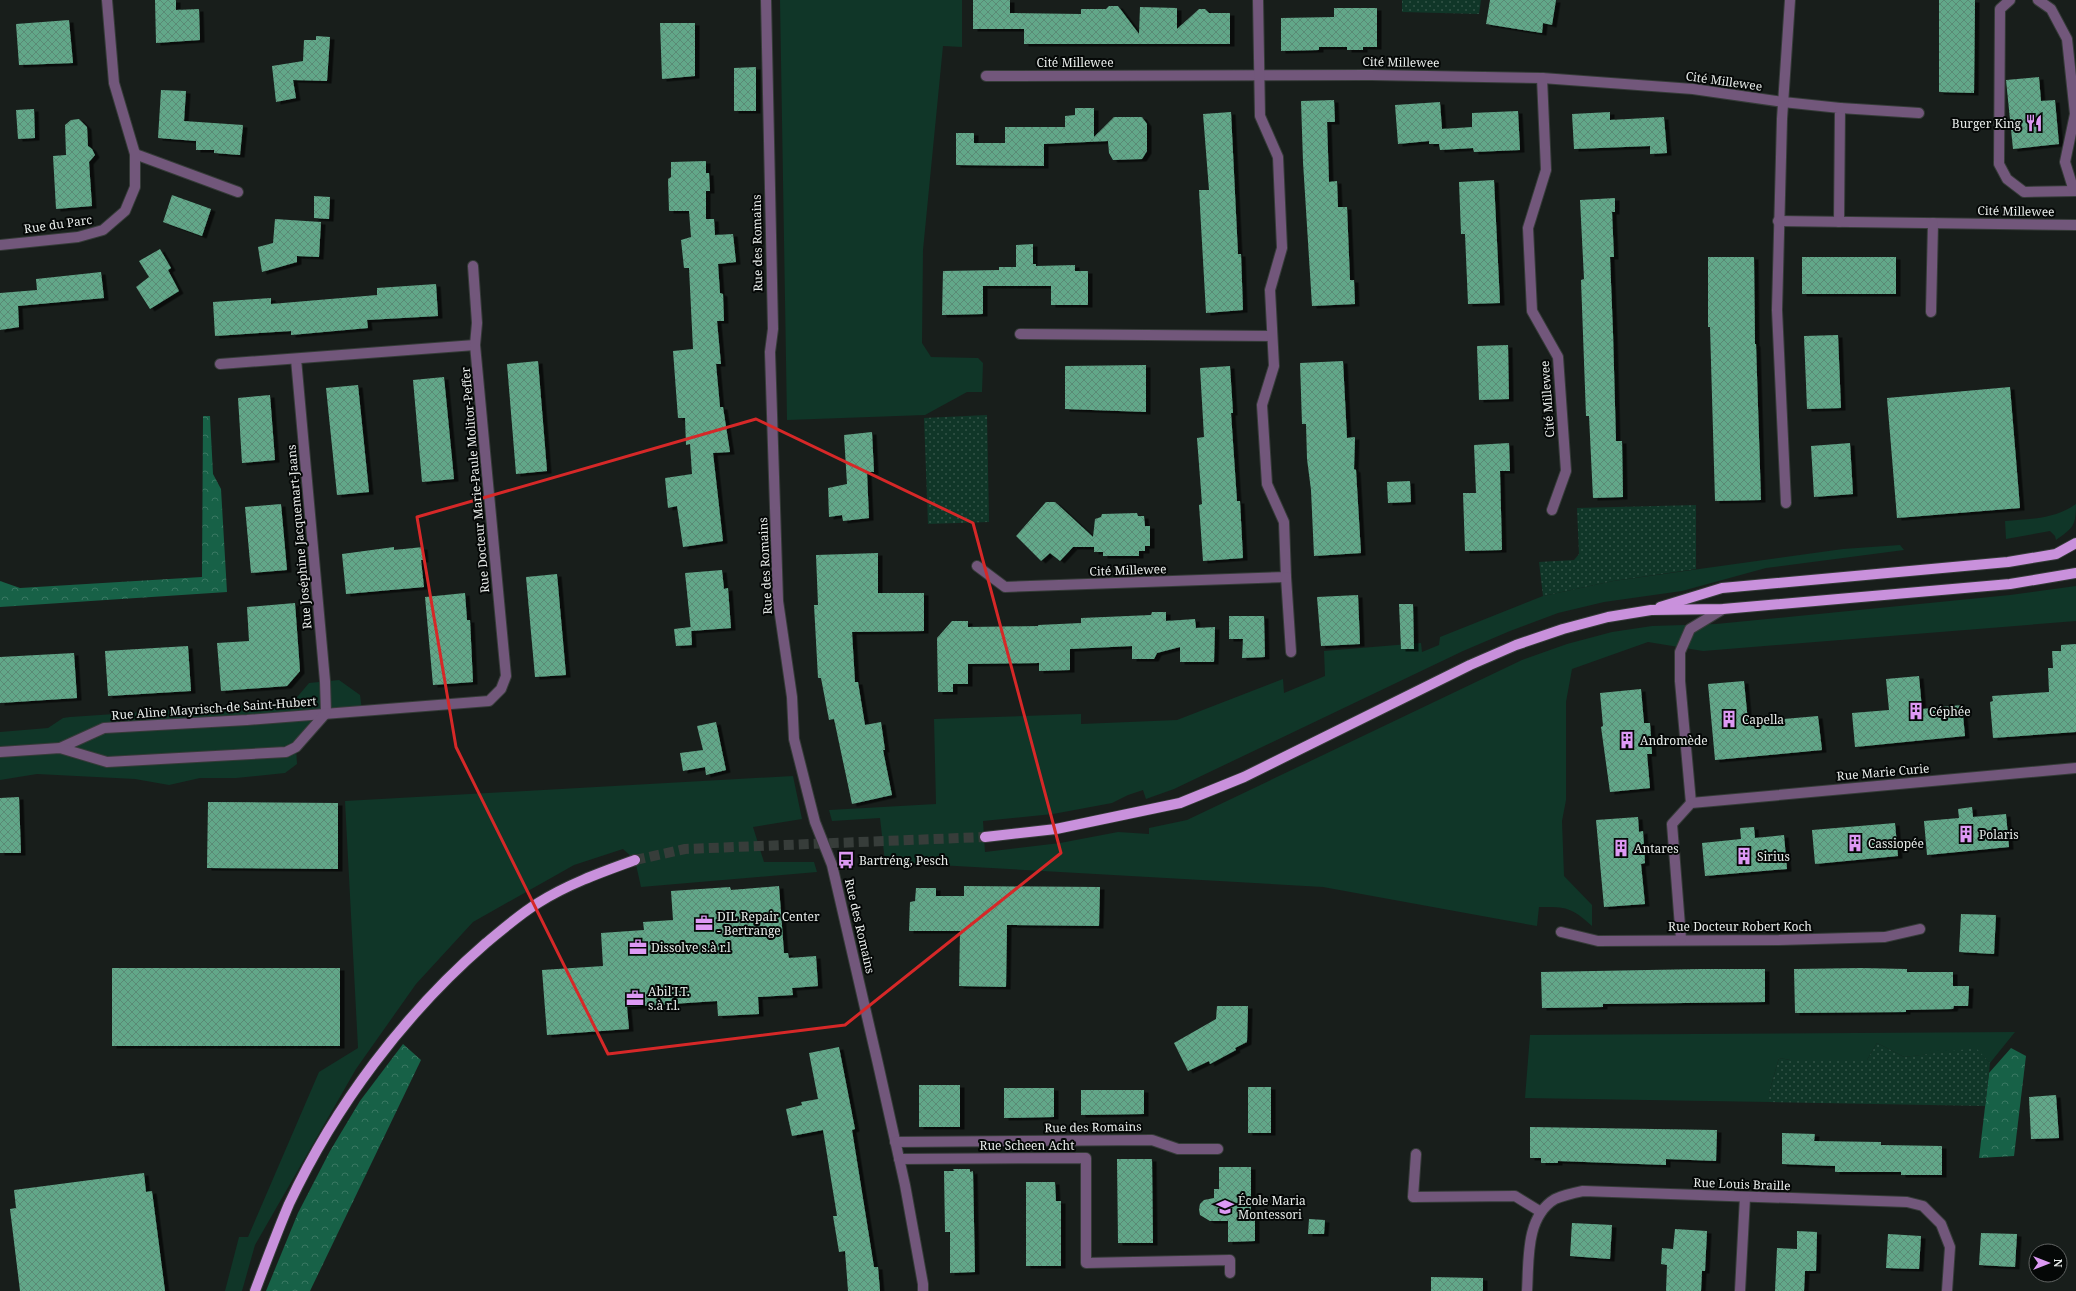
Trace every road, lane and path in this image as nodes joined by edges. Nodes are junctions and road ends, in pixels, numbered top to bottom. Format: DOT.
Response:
graph roads {
  1 [pos="107,0"];
  2 [pos="766,0"];
  3 [pos="1258,0"];
  4 [pos="1790,0"];
  5 [pos="2010,0"];
  6 [pos="2038,0"];
  7 [pos="1259,75"];
  8 [pos="986,76"];
  9 [pos="1542,78"];
  10 [pos="1783,102"];
  11 [pos="1840,108"];
  12 [pos="1919,113"];
  13 [pos="135,154"];
  14 [pos="2075,191"];
  15 [pos="238,192"];
  16 [pos="1778,221"];
  17 [pos="1839,222"];
  18 [pos="1932,223"];
  19 [pos="2076,225"];
  20 [pos="0,245"];
  21 [pos="473,266"];
  22 [pos="1931,312"];
  23 [pos="1020,334"];
  24 [pos="1272,336"];
  25 [pos="475,345"];
  26 [pos="296,359"];
  27 [pos="220,364"];
  28 [pos="1786,503"];
  29 [pos="1552,510"];
  30 [pos="2076,543"];
  31 [pos="977,566"];
  32 [pos="2076,572"];
  33 [pos="1286,577"];
  34 [pos="1651,610"];
  35 [pos="1723,610"];
  36 [pos="1291,652"];
  37 [pos="501,689"];
  38 [pos="326,713"];
  39 [pos="60,748"];
  40 [pos="0,752"];
  41 [pos="2076,768"];
  42 [pos="1691,803"];
  43 [pos="985,837"];
  44 [pos="635,860"];
  45 [pos="1920,929"];
  46 [pos="1561,932"];
  47 [pos="1681,940"];
  48 [pos="895,1142"];
  49 [pos="1218,1149"];
  50 [pos="1416,1154"];
  51 [pos="899,1159"];
  52 [pos="1745,1197"];
  53 [pos="1541,1212"];
  54 [pos="1230,1273"];
  55 [pos="255,1291"];
  56 [pos="923,1291"];
  57 [pos="1527,1291"];
  58 [pos="1740,1291"];
  59 [pos="1947,1291"];
  1 -- 13 [label="street, Rue du Parc"];
  2 -- 48 [label="street, Rue des Romains"];
  3 -- 7 [label="street"];
  4 -- 10 [label="street"];
  5 -- 14 [label="street"];
  6 -- 14 [label="street"];
  7 -- 8 [label="street, Cité Millewee"];
  7 -- 9 [label="street, Cité Millewee"];
  7 -- 24 [label="street"];
  9 -- 10 [label="street, Cité Millewee"];
  9 -- 29 [label="street, Cité Millewee"];
  10 -- 11 [label="street, Cité Millewee"];
  10 -- 16 [label="street"];
  11 -- 12 [label="street, Cité Millewee"];
  11 -- 17 [label="street"];
  13 -- 15 [label="street"];
  13 -- 20 [label="street, Rue du Parc"];
  16 -- 17 [label="street, Cité Millewee"];
  16 -- 28 [label="street"];
  17 -- 18 [label="street, Cité Millewee"];
  18 -- 19 [label="street, Cité Millewee"];
  18 -- 22 [label="street"];
  21 -- 25 [label="street, Rue Docteur Marie-Paule Molitor-Peffer"];
  23 -- 24 [label="street"];
  24 -- 33 [label="street"];
  25 -- 26 [label="street"];
  25 -- 37 [label="street, Rue Docteur Marie-Paule Molitor-Peffer"];
  26 -- 27 [label="street"];
  26 -- 38 [label="street, Rue Joséphine Jacquemart-Jaans"];
  30 -- 34 [label="main road"];
  31 -- 33 [label="street, Cité Millewee"];
  32 -- 35 [label="main road"];
  33 -- 36 [label="street"];
  34 -- 35 [label="main road"];
  34 -- 43 [label="main road"];
  35 -- 42 [label="street"];
  37 -- 38 [label="street, Rue Aline Mayrisch-de Saint-Hubert"];
  38 -- 39 [label="street, Rue Aline Mayrisch-de Saint-Hubert"];
  38 -- 39 [label="street, Rue Aline Mayrisch-de Saint-Hubert"];
  39 -- 40 [label="street, Rue Aline Mayrisch-de Saint-Hubert"];
  41 -- 42 [label="street, Rue Marie Curie"];
  42 -- 47 [label="street"];
  44 -- 55 [label="main road"];
  45 -- 47 [label="street, Rue Docteur Robert Koch"];
  46 -- 47 [label="street, Rue Docteur Robert Koch"];
  48 -- 49 [label="street, Rue des Romains"];
  48 -- 51 [label="street, Rue des Romains"];
  50 -- 53 [label="street"];
  51 -- 54 [label="street, Rue Scheen Acht"];
  51 -- 56 [label="street, Rue des Romains"];
  52 -- 53 [label="street, Rue Louis Braille"];
  52 -- 58 [label="street"];
  52 -- 59 [label="street, Rue Louis Braille"];
  53 -- 57 [label="street"];
}
